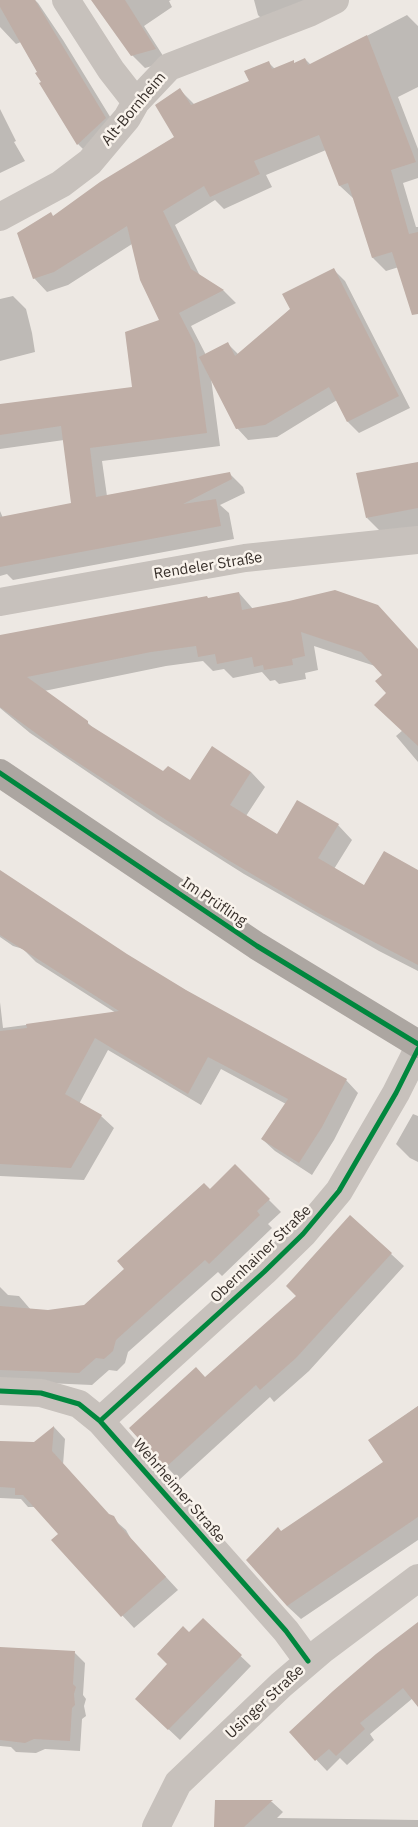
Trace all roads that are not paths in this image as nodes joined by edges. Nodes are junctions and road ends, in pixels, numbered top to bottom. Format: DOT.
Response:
graph roads {
  1 [pos="66,0"];
  2 [pos="335,0"];
  3 [pos="136,102"];
  4 [pos="0,217"];
  5 [pos="417,542"];
  6 [pos="0,602"];
  7 [pos="0,774"];
  8 [pos="418,1044"];
  9 [pos="418,1049"];
  10 [pos="0,1391"];
  11 [pos="100,1421"];
  12 [pos="418,1578"];
  13 [pos="308,1661"];
  14 [pos="156,1827"];
  1 -- 3 [label="street"];
  2 -- 3 [label="street, Alt-Bornheim"];
  3 -- 4 [label="street, Alt-Bornheim"];
  5 -- 6 [label="street, Rendeler Straße"];
  7 -- 8 [label="main road, Im Prüfling"];
  9 -- 11 [label="street, Obernhainer Straße"];
  10 -- 11 [label="street, Wehrheimer Straße"];
  11 -- 13 [label="street, Wehrheimer Straße"];
  12 -- 13 [label="street, Usinger Straße"];
  13 -- 14 [label="street, Usinger Straße"];
}
